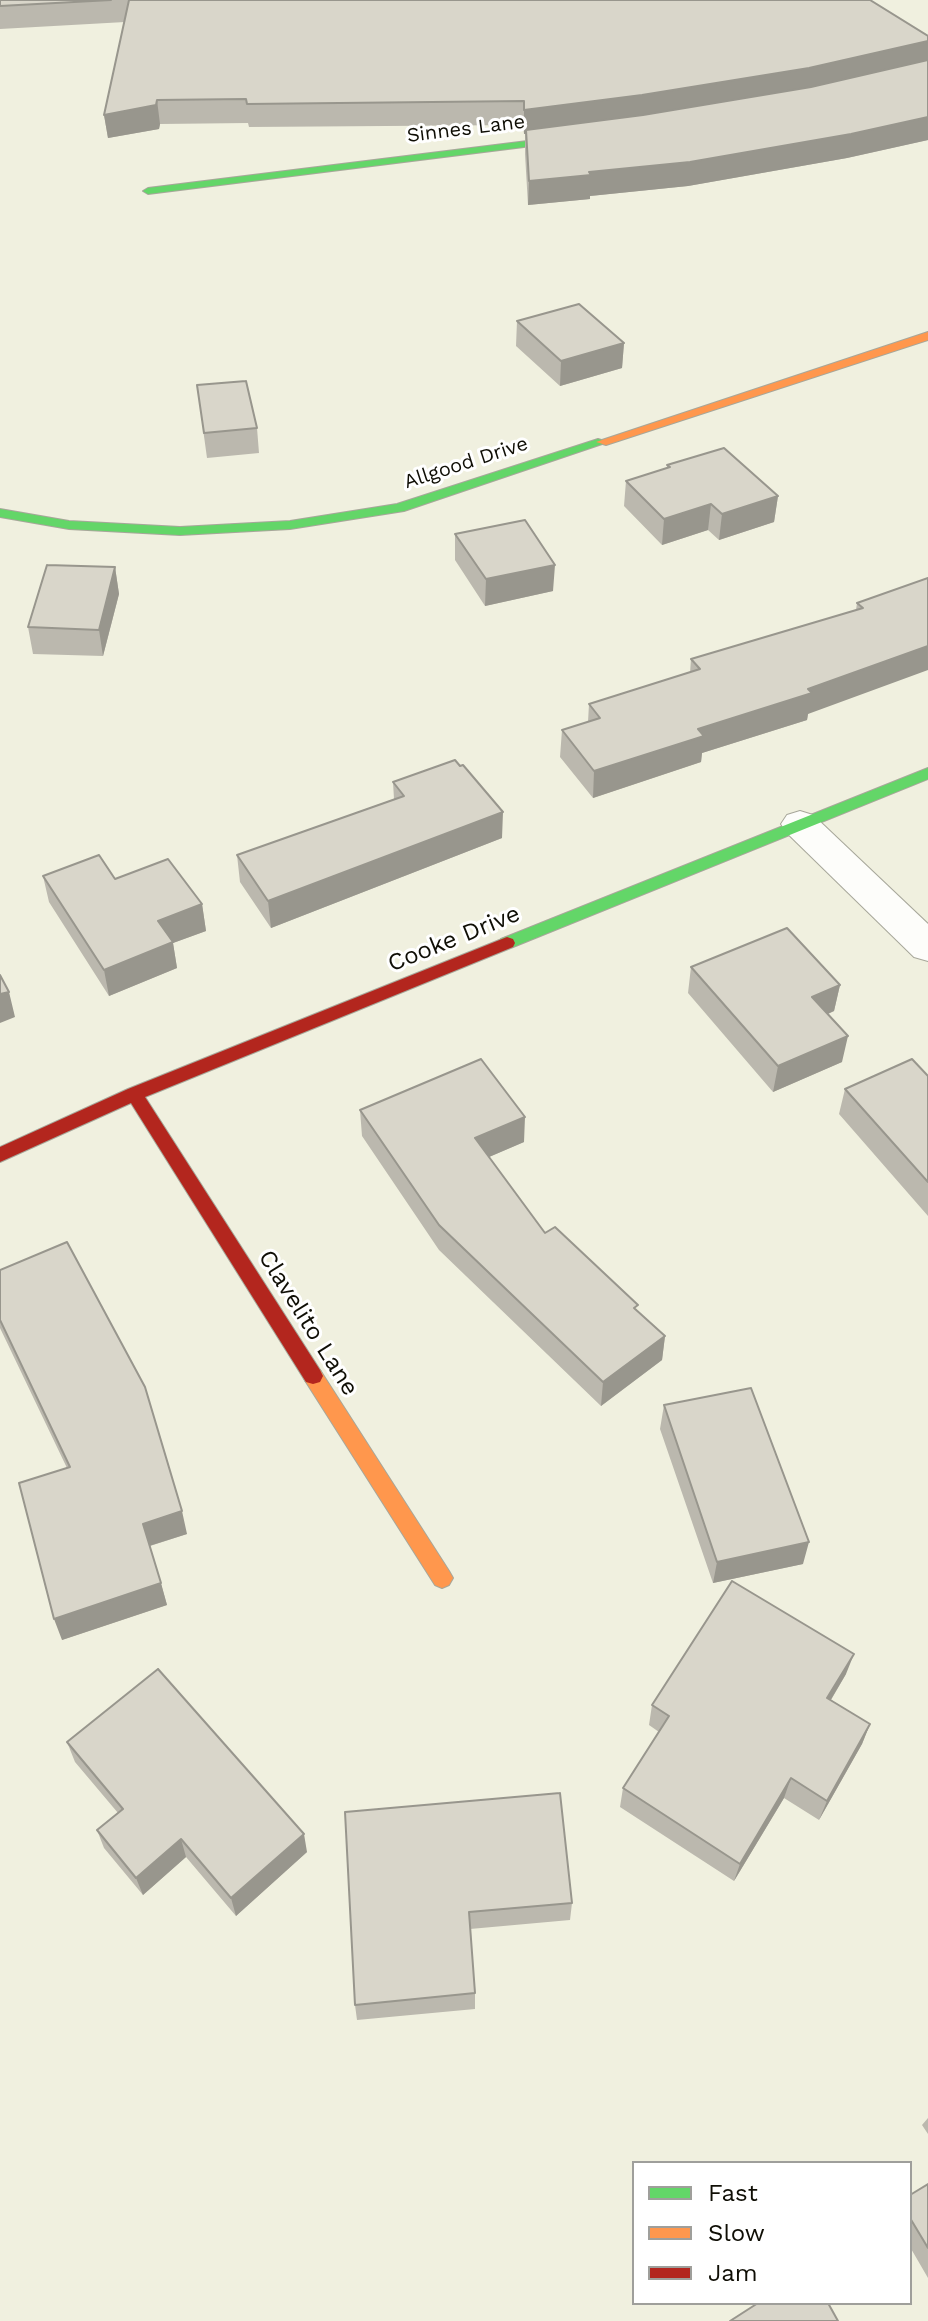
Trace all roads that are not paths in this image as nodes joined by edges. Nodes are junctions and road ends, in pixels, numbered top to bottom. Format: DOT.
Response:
graph roads {
  1 [pos="595,135"];
  2 [pos="148,191"];
  3 [pos="928,336"];
  4 [pos="0,513"];
  5 [pos="928,773"];
  6 [pos="800,824"];
  7 [pos="928,947"];
  8 [pos="134,1094"];
  9 [pos="0,1155"];
  10 [pos="442,1578"];
  1 -- 2 [label="street, Sinnes Lane"];
  3 -- 4 [label="street, Allgood Drive"];
  5 -- 6 [label="street, Cooke Drive"];
  6 -- 7 [label="street"];
  6 -- 8 [label="street, Cooke Drive"];
  8 -- 9 [label="street, Cooke Drive"];
  8 -- 10 [label="street, Clavelito Lane"];
}
